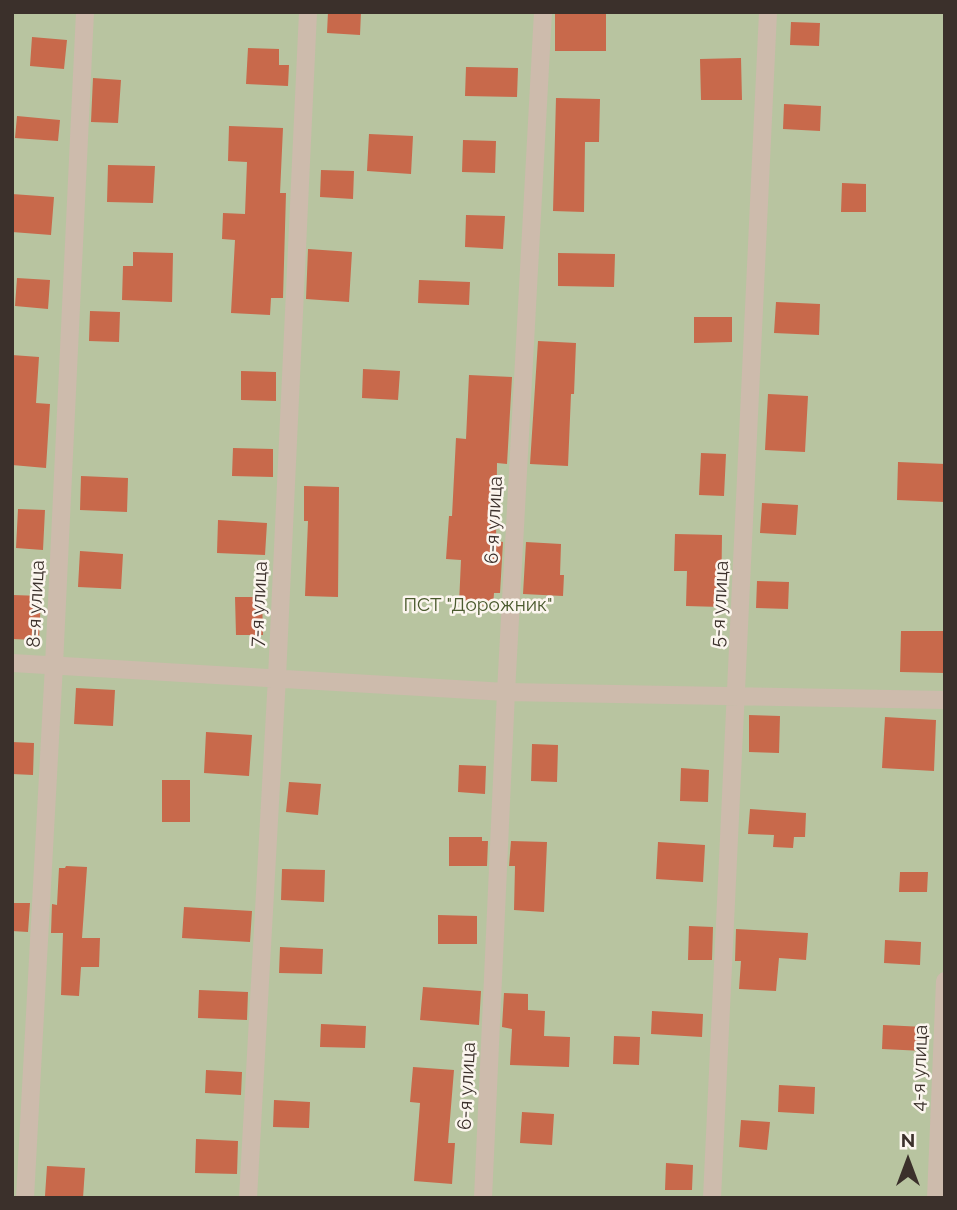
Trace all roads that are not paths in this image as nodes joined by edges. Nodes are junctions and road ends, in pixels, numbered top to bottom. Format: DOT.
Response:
graph roads {
  1 [pos="85,12"];
  2 [pos="308,12"];
  3 [pos="543,12"];
  4 [pos="768,12"];
  5 [pos="12,663"];
  6 [pos="54,665"];
  7 [pos="277,677"];
  8 [pos="506,692"];
  9 [pos="737,696"];
  10 [pos="945,700"];
  11 [pos="945,981"];
  12 [pos="25,1198"];
  13 [pos="248,1198"];
  14 [pos="484,1198"];
  15 [pos="712,1198"];
  16 [pos="936,1198"];
  1 -- 6 [label="street, 8-я улица"];
  2 -- 7 [label="street, 7-я улица"];
  3 -- 8 [label="street, 6-я улица"];
  4 -- 9 [label="street, 5-я улица"];
  5 -- 6 [label="street"];
  6 -- 7 [label="street"];
  6 -- 12 [label="street, 8-я улица"];
  7 -- 8 [label="street"];
  7 -- 13 [label="street, 7-я улица"];
  8 -- 9 [label="street"];
  8 -- 14 [label="street, 6-я улица"];
  9 -- 10 [label="street"];
  9 -- 15 [label="street, 5-я улица"];
  11 -- 16 [label="street, 4-я улица"];
}
